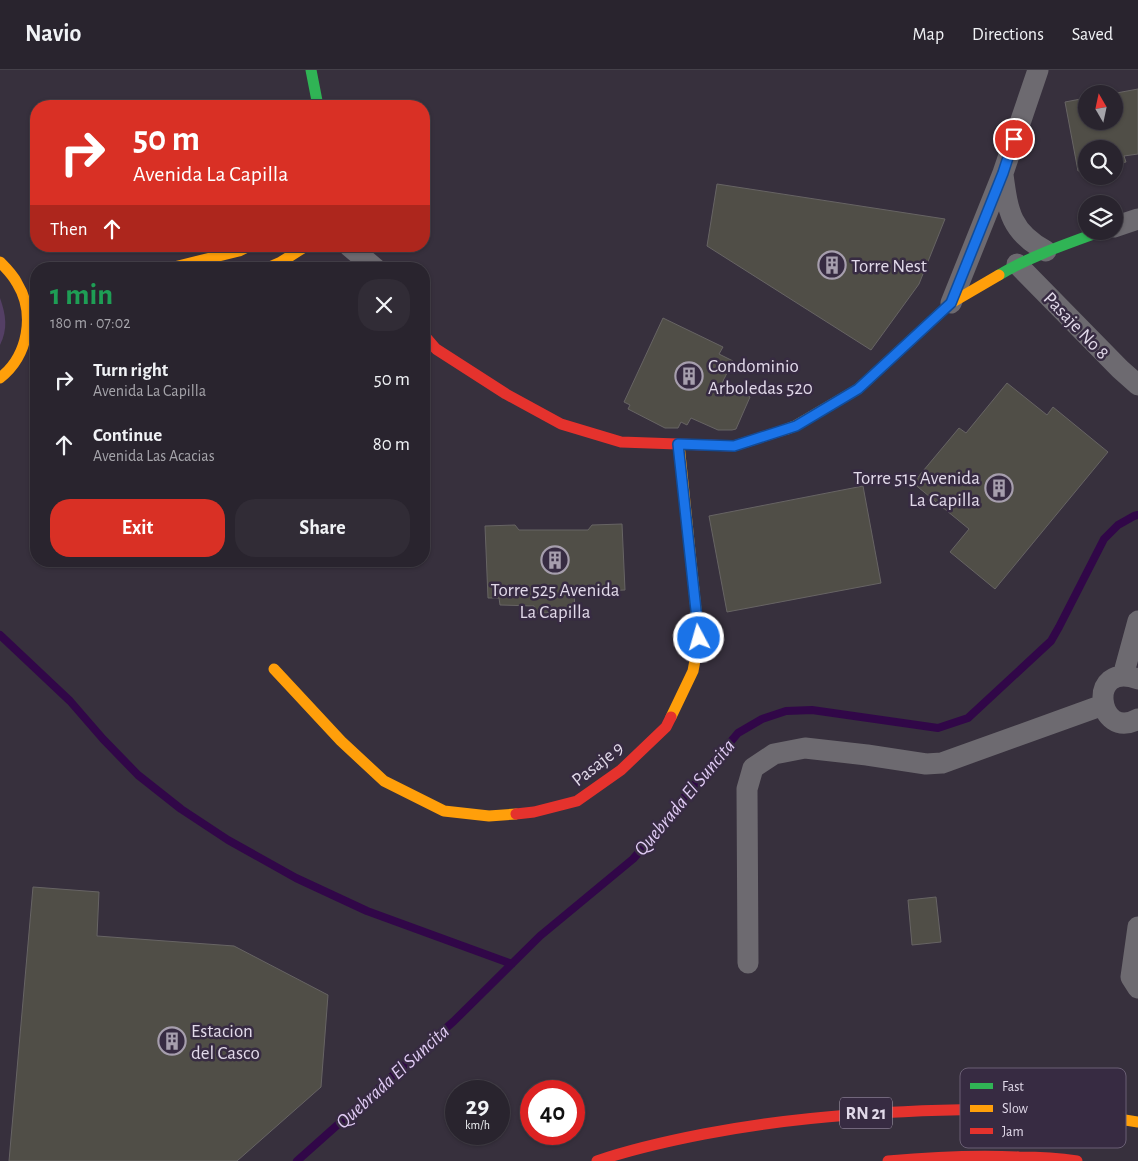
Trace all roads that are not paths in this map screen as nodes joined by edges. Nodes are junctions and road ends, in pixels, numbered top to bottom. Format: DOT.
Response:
graph roads {
  1 [pos="310,70"];
  2 [pos="1038,70"];
  3 [pos="317,100"];
  4 [pos="1003,173"];
  5 [pos="1138,219"];
  6 [pos="1123,224"];
  7 [pos="1078,240"];
  8 [pos="1046,251"];
  9 [pos="231,252"];
  10 [pos="297,252"];
  11 [pos="356,252"];
  12 [pos="0,262"];
  13 [pos="193,262"];
  14 [pos="281,262"];
  15 [pos="368,262"];
  16 [pos="1017,264"];
  17 [pos="30,282"];
  18 [pos="951,303"];
  19 [pos="430,342"];
  20 [pos="30,343"];
  21 [pos="11,367"];
  22 [pos="0,378"];
  23 [pos="1138,386"];
  24 [pos="678,444"];
  25 [pos="1138,621"];
  26 [pos="274,670"];
  27 [pos="1131,677"];
  28 [pos="1103,706"];
  29 [pos="1137,725"];
  30 [pos="1138,928"];
  31 [pos="748,964"];
  32 [pos="1138,988"];
  33 [pos="960,1109"];
  34 [pos="597,1161"];
  35 [pos="888,1161"];
  36 [pos="1077,1161"];
  1 -- 3 [label="main road"];
  2 -- 4 [label="street"];
  4 -- 8 [label="street"];
  4 -- 18 [label="street"];
  5 -- 6 [label="street"];
  7 -- 8 [label="main road"];
  8 -- 16 [label="main road"];
  9 -- 13 [label="main road"];
  10 -- 14 [label="main road"];
  11 -- 15 [label="street"];
  12 -- 17 [label="main road"];
  12 -- 21 [label="main road"];
  16 -- 18 [label="main road"];
  16 -- 23 [label="street, Pasaje No 8"];
  18 -- 24 [label="main road"];
  19 -- 24 [label="main road"];
  20 -- 21 [label="main road"];
  21 -- 22 [label="main road"];
  24 -- 26 [label="main road, Pasaje 9"];
  25 -- 27 [label="street"];
  27 -- 28 [label="street"];
  28 -- 29 [label="street"];
  28 -- 31 [label="street"];
  30 -- 32 [label="street"];
  33 -- 34 [label="main road, RN 21"];
  35 -- 36 [label="main road"];
}
